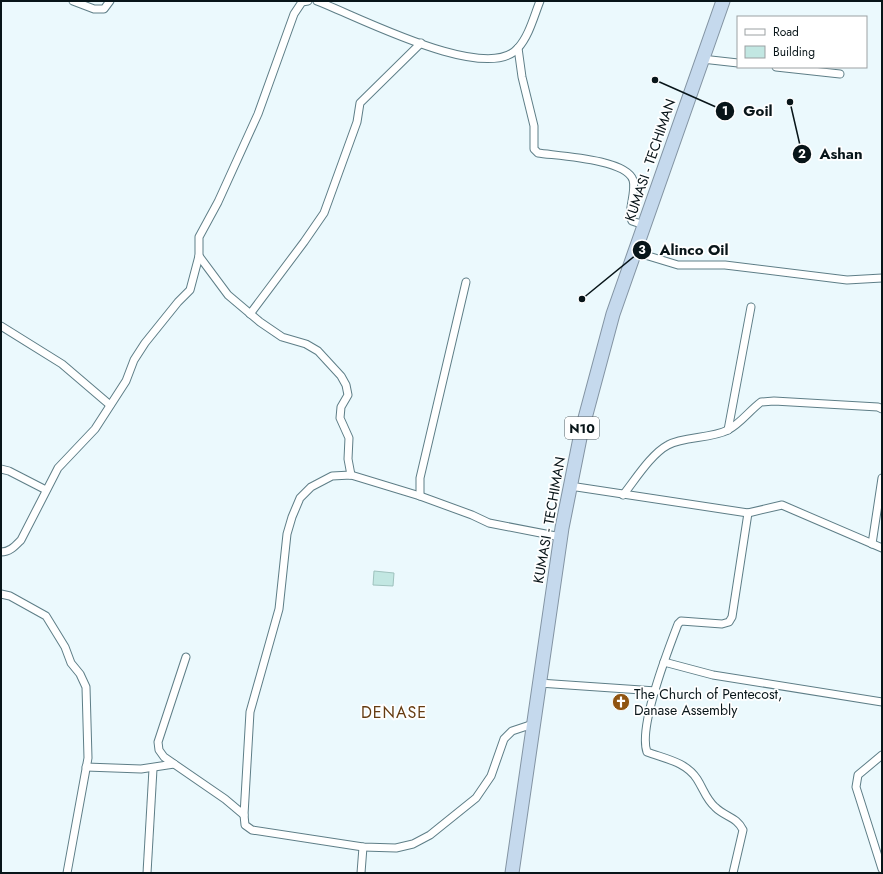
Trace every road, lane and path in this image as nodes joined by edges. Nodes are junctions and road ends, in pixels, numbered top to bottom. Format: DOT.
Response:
graph roads {
  1 [pos="73,1"];
  2 [pos="110,1"];
  3 [pos="293,1"];
  4 [pos="317,1"];
  5 [pos="540,1"];
  6 [pos="723,1"];
  7 [pos="304,2"];
  8 [pos="421,43"];
  9 [pos="518,48"];
  10 [pos="702,59"];
  11 [pos="737,63"];
  12 [pos="785,68"];
  13 [pos="840,74"];
  14 [pos="644,225"];
  15 [pos="635,252"];
  16 [pos="199,256"];
  17 [pos="882,278"];
  18 [pos="466,282"];
  19 [pos="751,307"];
  20 [pos="250,314"];
  21 [pos="1,326"];
  22 [pos="110,405"];
  23 [pos="882,409"];
  24 [pos="728,430"];
  25 [pos="1,469"];
  26 [pos="351,475"];
  27 [pos="882,478"];
  28 [pos="570,486"];
  29 [pos="46,490"];
  30 [pos="623,495"];
  31 [pos="420,496"];
  32 [pos="748,513"];
  33 [pos="560,537"];
  34 [pos="872,544"];
  35 [pos="882,548"];
  36 [pos="1,552"];
  37 [pos="1,594"];
  38 [pos="186,657"];
  39 [pos="664,662"];
  40 [pos="539,683"];
  41 [pos="656,692"];
  42 [pos="882,702"];
  43 [pos="533,724"];
  44 [pos="882,756"];
  45 [pos="174,764"];
  46 [pos="86,767"];
  47 [pos="153,769"];
  48 [pos="244,815"];
  49 [pos="363,848"];
  50 [pos="882,869"];
  51 [pos="67,873"];
  52 [pos="147,873"];
  53 [pos="361,873"];
  54 [pos="512,873"];
  55 [pos="733,873"];
  1 -- 2 [label="street"];
  3 -- 7 [label="street"];
  4 -- 8 [label="street"];
  5 -- 9 [label="street"];
  6 -- 10 [label="highway, KUMASI - TECHIMAN / N10"];
  7 -- 16 [label="street"];
  8 -- 9 [label="street"];
  8 -- 20 [label="street"];
  9 -- 14 [label="street"];
  10 -- 11 [label="street"];
  10 -- 14 [label="highway, KUMASI - TECHIMAN / N10"];
  12 -- 13 [label="street"];
  14 -- 15 [label="highway, KUMASI - TECHIMAN / N10"];
  15 -- 17 [label="street"];
  15 -- 28 [label="highway, KUMASI - TECHIMAN / N10"];
  16 -- 20 [label="street"];
  16 -- 22 [label="street"];
  18 -- 31 [label="street"];
  19 -- 24 [label="street"];
  20 -- 26 [label="street"];
  21 -- 22 [label="street"];
  22 -- 29 [label="street"];
  23 -- 24 [label="street"];
  24 -- 30 [label="street"];
  25 -- 29 [label="street"];
  26 -- 31 [label="street"];
  26 -- 48 [label="street"];
  27 -- 34 [label="street"];
  28 -- 30 [label="street"];
  28 -- 33 [label="highway, KUMASI - TECHIMAN / N10"];
  29 -- 36 [label="street"];
  30 -- 32 [label="street"];
  31 -- 33 [label="street"];
  32 -- 34 [label="street"];
  32 -- 39 [label="street"];
  33 -- 40 [label="highway, KUMASI - TECHIMAN / N10"];
  34 -- 35 [label="street"];
  37 -- 46 [label="street"];
  38 -- 45 [label="street"];
  39 -- 41 [label="street"];
  39 -- 42 [label="street"];
  40 -- 41 [label="street"];
  40 -- 43 [label="highway, KUMASI - TECHIMAN / N10"];
  41 -- 55 [label="street"];
  43 -- 49 [label="street"];
  43 -- 54 [label="highway, KUMASI - TECHIMAN / N10"];
  44 -- 50 [label="street"];
  45 -- 47 [label="street"];
  45 -- 48 [label="street"];
  46 -- 47 [label="street"];
  46 -- 51 [label="street"];
  47 -- 52 [label="street"];
  48 -- 49 [label="street"];
  49 -- 53 [label="street"];
}
